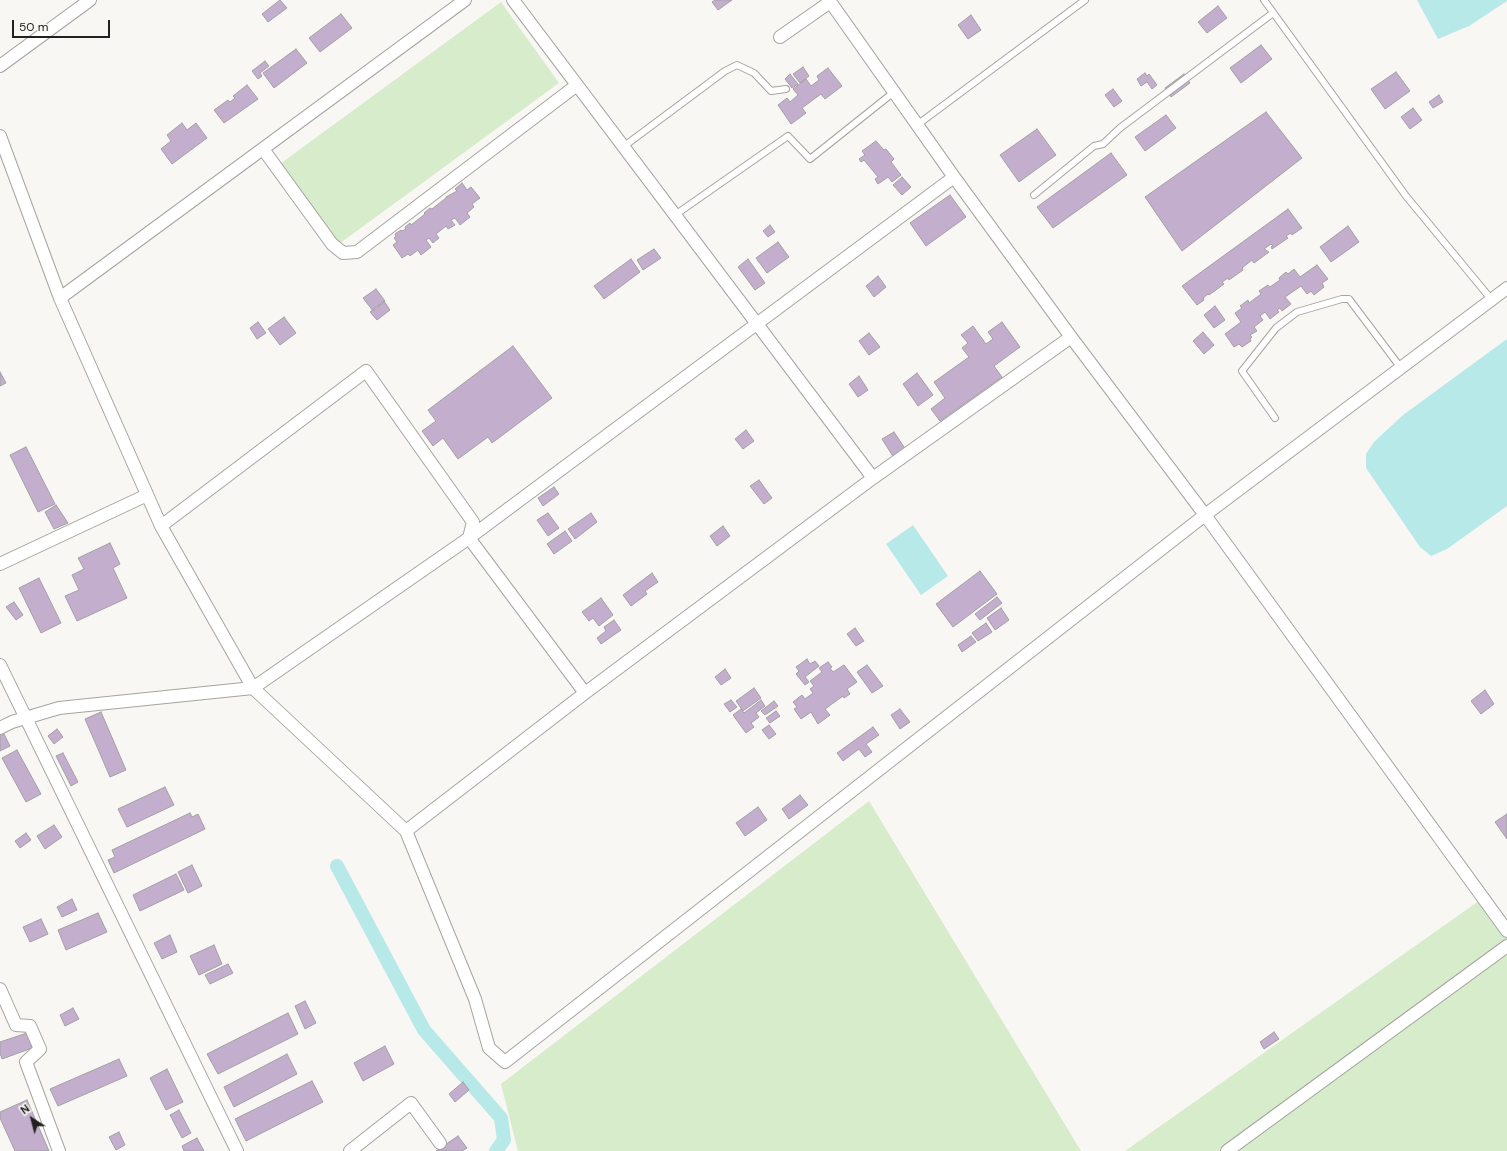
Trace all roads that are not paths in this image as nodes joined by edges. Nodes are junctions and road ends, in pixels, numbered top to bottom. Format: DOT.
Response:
graph roads {
  1 [pos="90,0"];
  2 [pos="465,0"];
  3 [pos="514,0"];
  4 [pos="1085,0"];
  5 [pos="1264,0"];
  6 [pos="830,1"];
  7 [pos="1273,13"];
  8 [pos="780,37"];
  9 [pos="0,66"];
  10 [pos="577,85"];
  11 [pos="786,89"];
  12 [pos="894,92"];
  13 [pos="918,125"];
  14 [pos="0,136"];
  15 [pos="623,147"];
  16 [pos="263,149"];
  17 [pos="954,177"];
  18 [pos="1034,195"];
  19 [pos="675,215"];
  20 [pos="1507,288"];
  21 [pos="60,298"];
  22 [pos="1492,299"];
  23 [pos="756,322"];
  24 [pos="1070,336"];
  25 [pos="1401,368"];
  26 [pos="1275,418"];
  27 [pos="873,478"];
  28 [pos="147,495"];
  29 [pos="1205,515"];
  30 [pos="160,526"];
  31 [pos="469,538"];
  32 [pos="0,564"];
  33 [pos="0,666"];
  34 [pos="253,688"];
  35 [pos="585,693"];
  36 [pos="0,728"];
  37 [pos="406,831"];
  38 [pos="1507,931"];
  39 [pos="1507,946"];
  40 [pos="0,989"];
  41 [pos="440,1144"];
  42 [pos="59,1151"];
  43 [pos="237,1151"];
  44 [pos="350,1151"];
  45 [pos="1227,1151"];
  1 -- 9 [label="street"];
  2 -- 16 [label="street"];
  3 -- 10 [label="street"];
  4 -- 13 [label="lane"];
  5 -- 7 [label="lane"];
  6 -- 8 [label="street"];
  6 -- 12 [label="street"];
  7 -- 18 [label="lane"];
  7 -- 22 [label="lane"];
  10 -- 15 [label="street"];
  10 -- 16 [label="street"];
  11 -- 15 [label="lane"];
  12 -- 13 [label="street"];
  12 -- 19 [label="lane"];
  13 -- 17 [label="street"];
  14 -- 21 [label="street"];
  15 -- 19 [label="street"];
  16 -- 21 [label="street"];
  17 -- 23 [label="street"];
  17 -- 24 [label="street"];
  19 -- 23 [label="street"];
  20 -- 22 [label="street"];
  21 -- 28 [label="street"];
  22 -- 25 [label="street"];
  23 -- 27 [label="street"];
  23 -- 31 [label="street"];
  24 -- 27 [label="street"];
  24 -- 29 [label="street"];
  25 -- 26 [label="lane"];
  25 -- 29 [label="street"];
  27 -- 35 [label="street"];
  28 -- 30 [label="street"];
  28 -- 32 [label="street"];
  29 -- 37 [label="street"];
  29 -- 38 [label="street"];
  30 -- 31 [label="street"];
  30 -- 34 [label="street"];
  31 -- 34 [label="street"];
  31 -- 35 [label="street"];
  33 -- 43 [label="street"];
  34 -- 36 [label="street"];
  34 -- 37 [label="street"];
  35 -- 37 [label="street"];
  39 -- 45 [label="street"];
  40 -- 42 [label="street"];
  41 -- 44 [label="street"];
}
